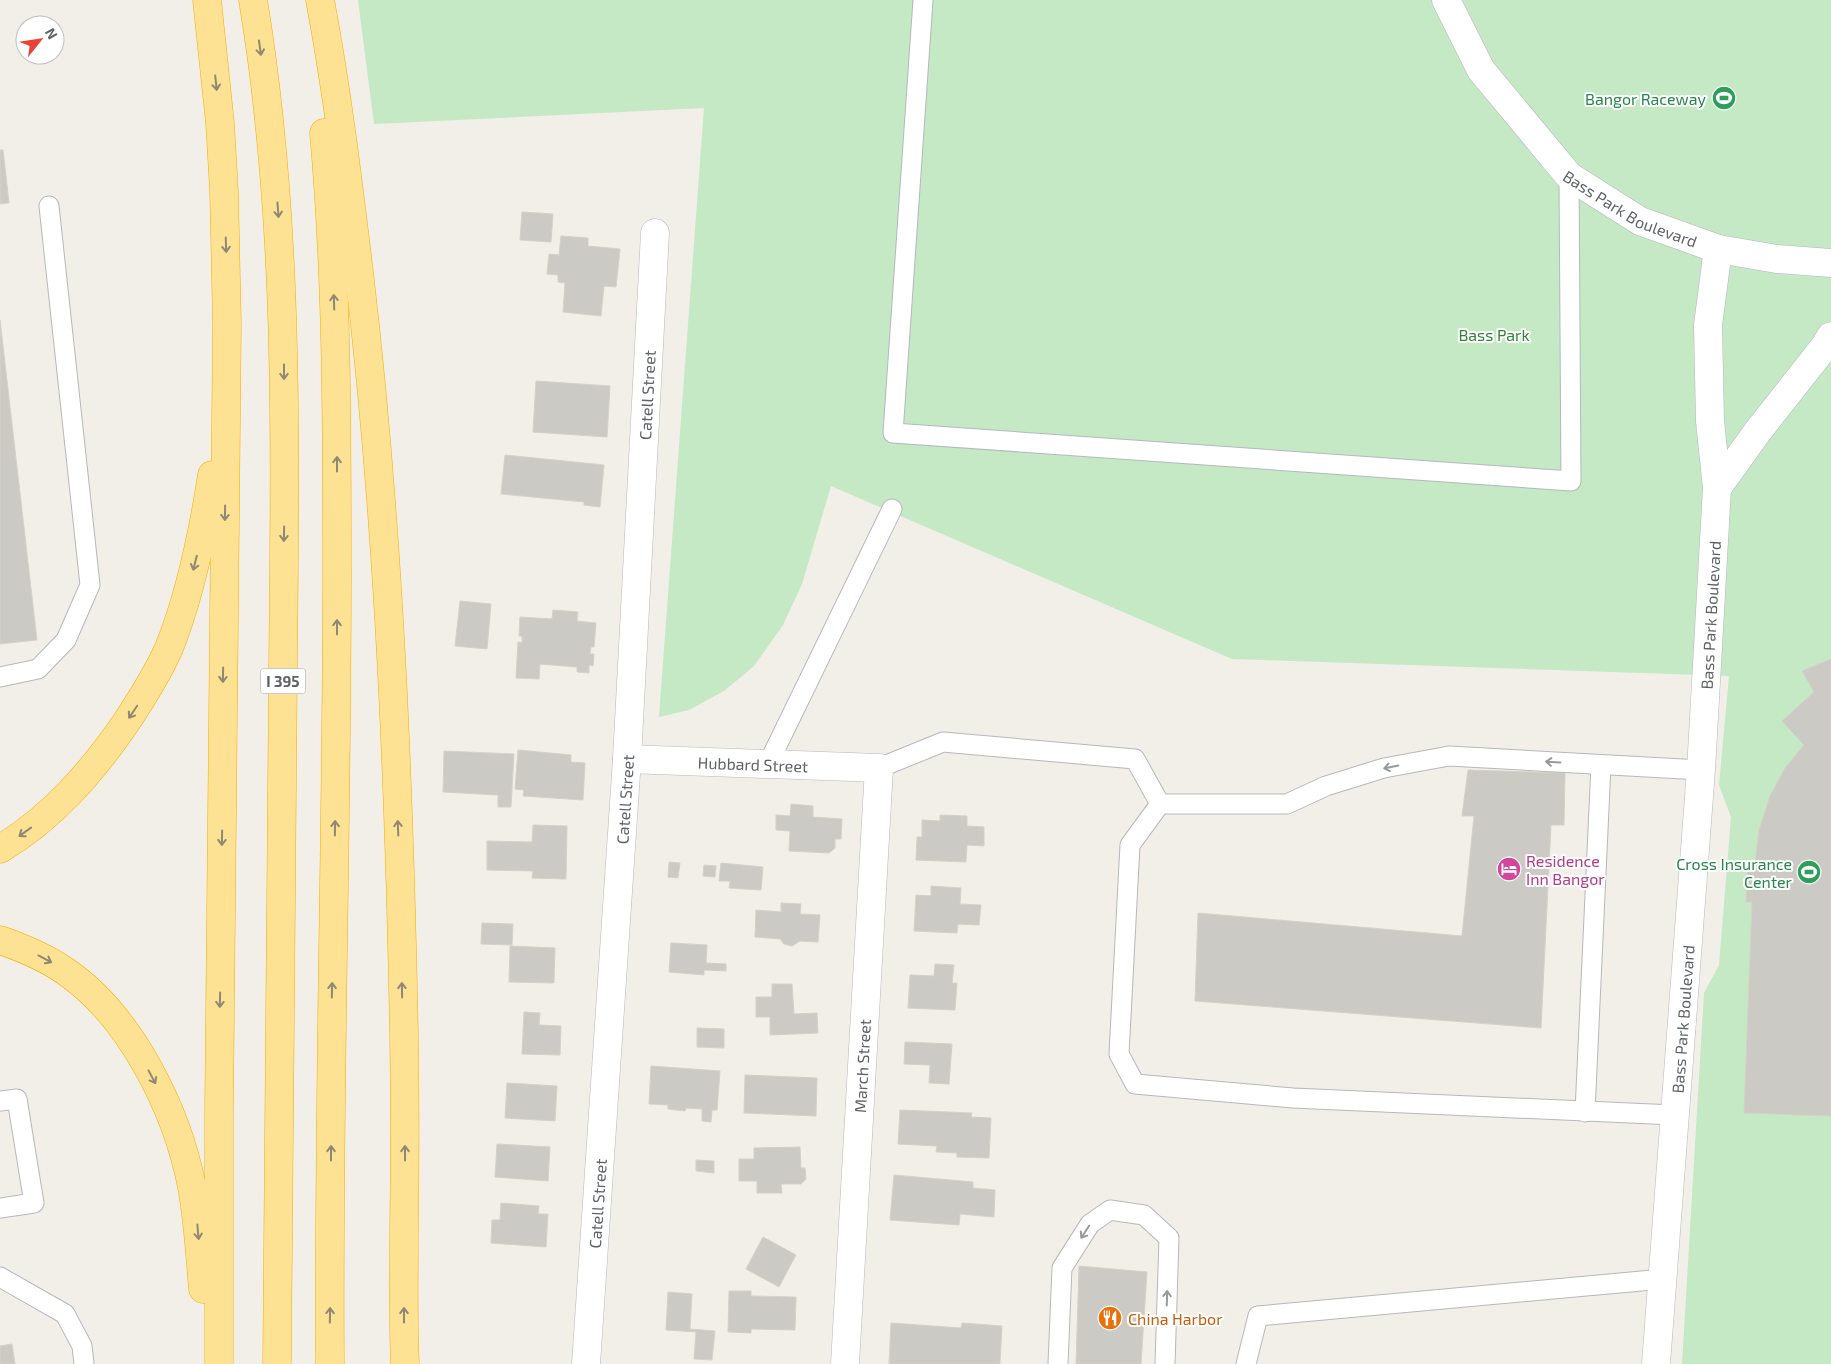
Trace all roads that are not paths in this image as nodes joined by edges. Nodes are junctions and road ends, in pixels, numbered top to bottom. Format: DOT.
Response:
graph roads {
  1 [pos="207,0"];
  2 [pos="253,0"];
  3 [pos="309,0"];
  4 [pos="320,0"];
  5 [pos="923,0"];
  6 [pos="1446,0"];
  7 [pos="1569,176"];
  8 [pos="49,206"];
  9 [pos="656,233"];
  10 [pos="1718,249"];
  11 [pos="1831,263"];
  12 [pos="227,324"];
  13 [pos="1831,336"];
  14 [pos="1717,488"];
  15 [pos="892,509"];
  16 [pos="0,677"];
  17 [pos="627,759"];
  18 [pos="768,764"];
  19 [pos="1601,765"];
  20 [pos="879,768"];
  21 [pos="1701,770"];
  22 [pos="1160,804"];
  23 [pos="0,849"];
  24 [pos="0,940"];
  25 [pos="0,1101"];
  26 [pos="1585,1112"];
  27 [pos="1674,1115"];
  28 [pos="0,1208"];
  29 [pos="0,1277"];
  30 [pos="1662,1279"];
  31 [pos="84,1364"];
  32 [pos="209,1364"];
  33 [pos="219,1364"];
  34 [pos="277,1364"];
  35 [pos="330,1364"];
  36 [pos="405,1364"];
  37 [pos="586,1364"];
  38 [pos="845,1364"];
  39 [pos="1058,1364"];
  40 [pos="1165,1364"];
  41 [pos="1246,1364"];
  42 [pos="1656,1364"];
  1 -- 12 [label="highway, one-way"];
  2 -- 34 [label="highway, I 395, one-way"];
  35 -- 3 [label="highway, one-way"];
  36 -- 4 [label="highway, one-way"];
  5 -- 7 [label="lane"];
  6 -- 7 [label="street, Bass Park Boulevard"];
  7 -- 10 [label="street, Bass Park Boulevard"];
  8 -- 16 [label="lane"];
  9 -- 17 [label="street, Catell Street"];
  10 -- 11 [label="street"];
  10 -- 14 [label="street, Bass Park Boulevard"];
  12 -- 23 [label="highway, one-way"];
  12 -- 33 [label="highway, one-way"];
  13 -- 14 [label="street"];
  14 -- 21 [label="street, Bass Park Boulevard"];
  15 -- 18 [label="lane"];
  17 -- 18 [label="street, Hubbard Street"];
  17 -- 37 [label="street, Catell Street"];
  18 -- 20 [label="street, Hubbard Street"];
  19 -- 21 [label="lane"];
  19 -- 22 [label="lane, one-way"];
  19 -- 26 [label="lane"];
  20 -- 22 [label="lane"];
  20 -- 38 [label="street, March Street"];
  21 -- 27 [label="street, Bass Park Boulevard"];
  22 -- 26 [label="lane"];
  24 -- 32 [label="highway, one-way"];
  25 -- 28 [label="lane"];
  26 -- 27 [label="lane"];
  27 -- 30 [label="street, Bass Park Boulevard"];
  29 -- 31 [label="lane"];
  30 -- 41 [label="lane"];
  30 -- 42 [label="street, Bass Park Boulevard"];
  40 -- 39 [label="lane, one-way"];
}
